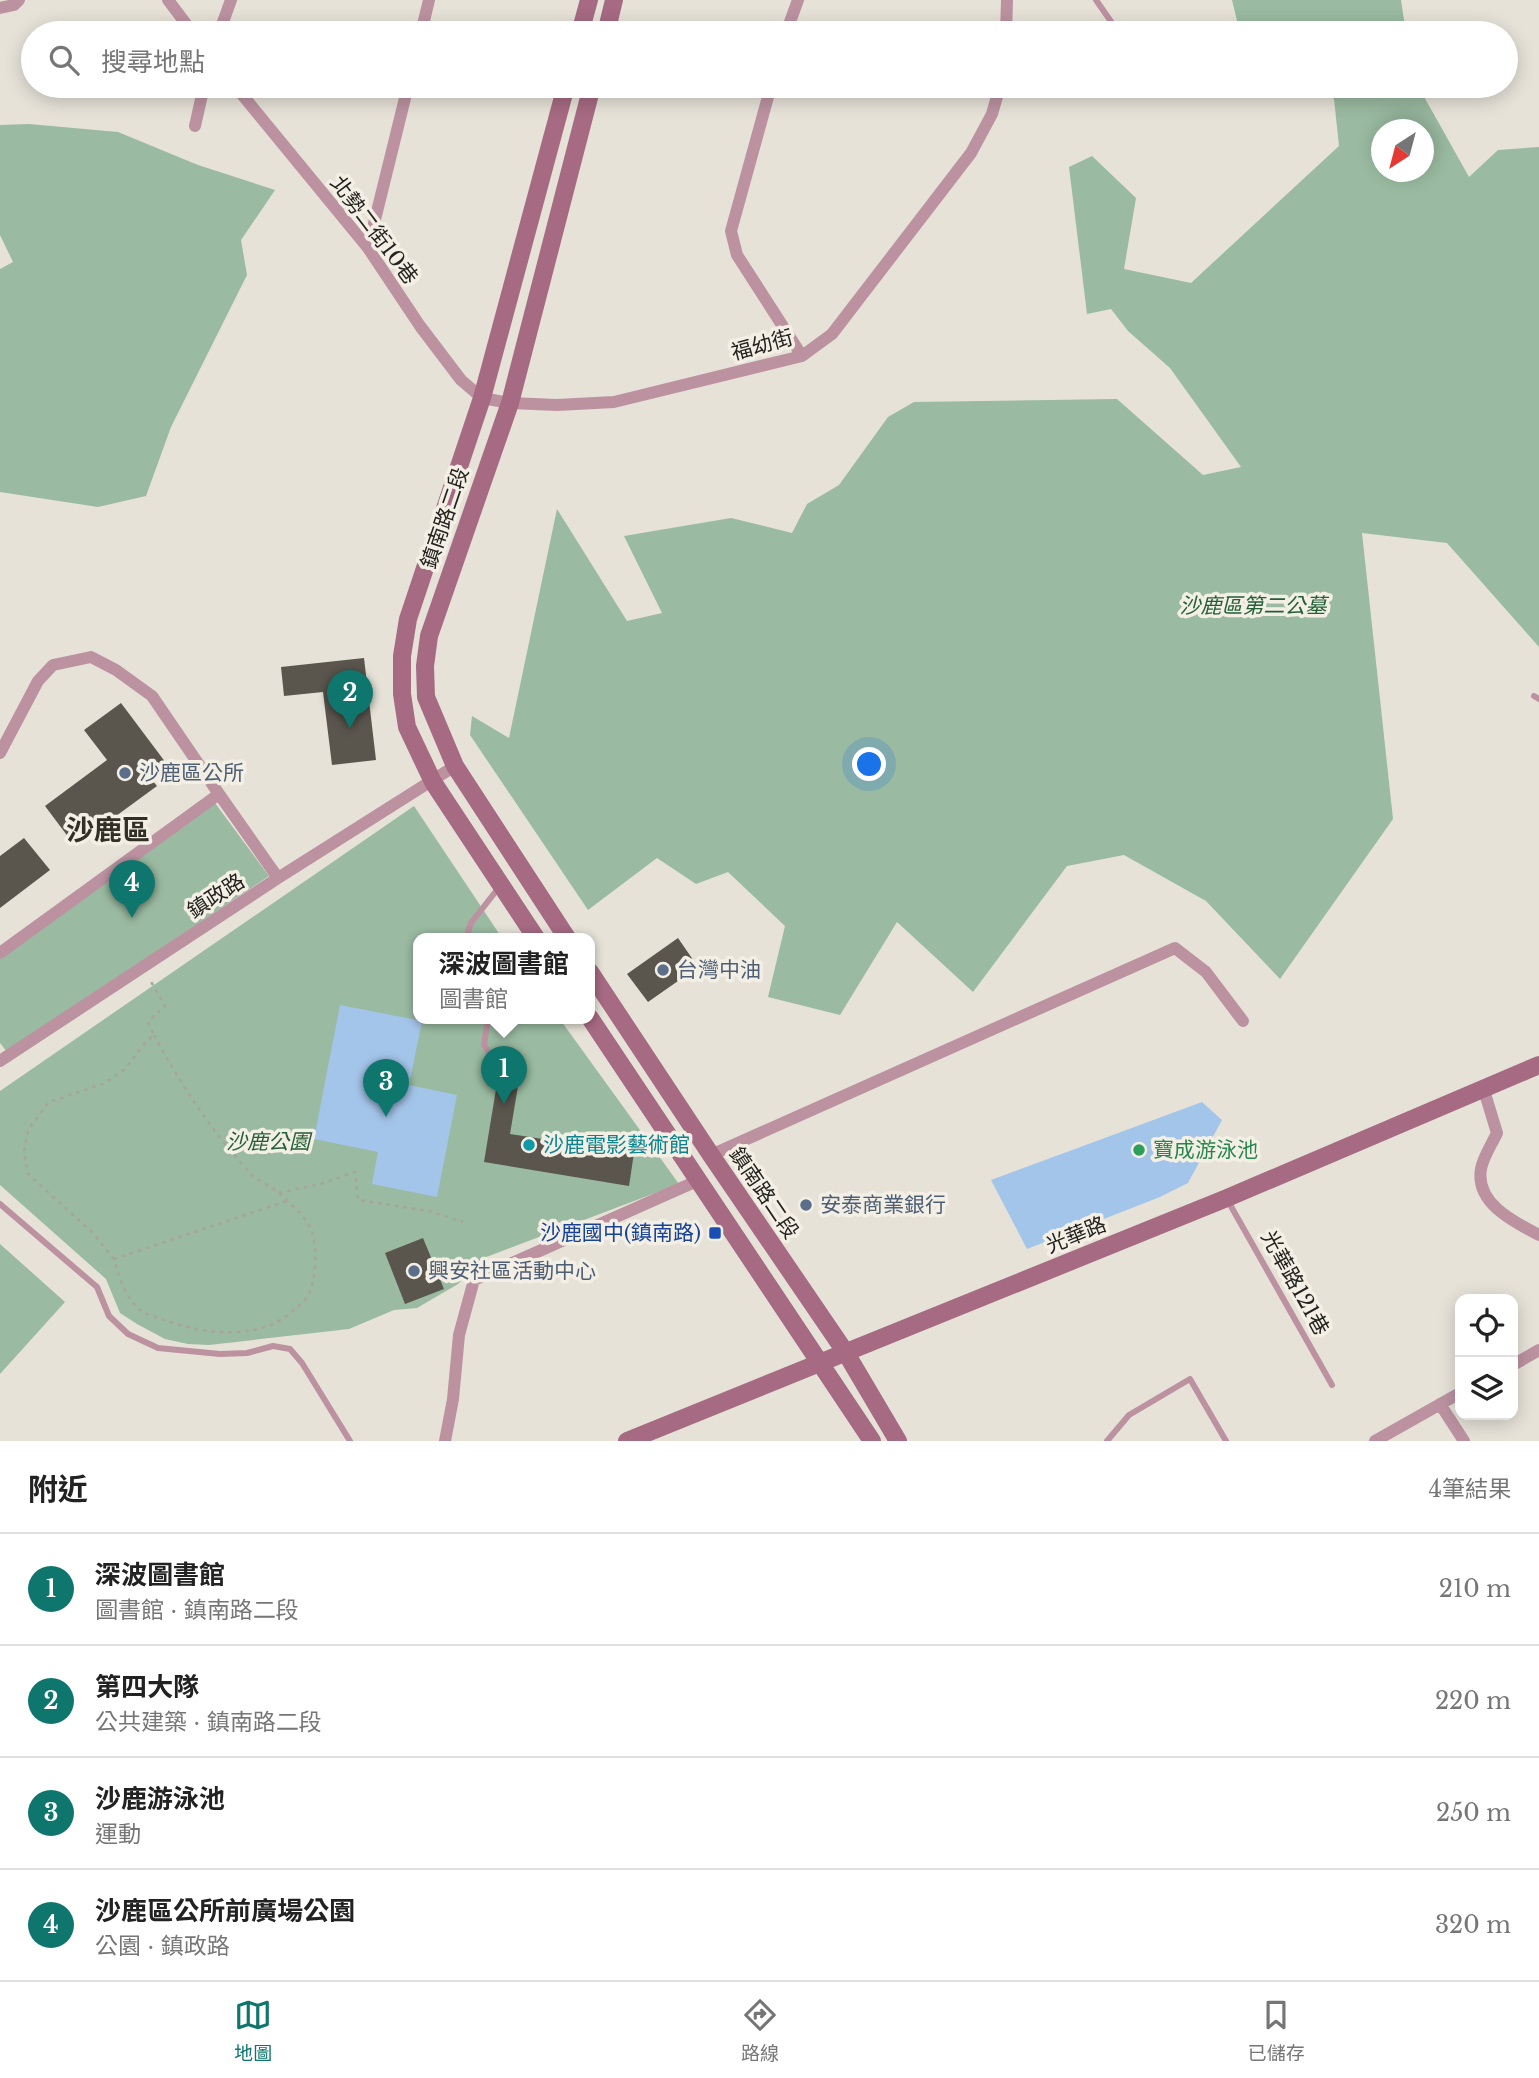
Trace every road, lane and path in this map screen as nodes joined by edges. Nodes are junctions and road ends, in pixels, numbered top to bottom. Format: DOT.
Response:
graph roads {
  1 [pos="19,0"];
  2 [pos="168,0"];
  3 [pos="231,0"];
  4 [pos="429,0"];
  5 [pos="589,0"];
  6 [pos="614,0"];
  7 [pos="798,0"];
  8 [pos="1007,0"];
  9 [pos="1096,0"];
  10 [pos="0,8"];
  11 [pos="184,21"];
  12 [pos="223,21"];
  13 [pos="424,21"];
  14 [pos="583,21"];
  15 [pos="609,21"];
  16 [pos="790,21"];
  17 [pos="1006,21"];
  18 [pos="1111,21"];
  19 [pos="201,98"];
  20 [pos="245,98"];
  21 [pos="405,98"];
  22 [pos="563,98"];
  23 [pos="589,98"];
  24 [pos="768,98"];
  25 [pos="997,98"];
  26 [pos="195,127"];
  27 [pos="368,248"];
  28 [pos="802,356"];
  29 [pos="482,398"];
  30 [pos="510,404"];
  31 [pos="0,753"];
  32 [pos="455,766"];
  33 [pos="433,782"];
  34 [pos="219,794"];
  35 [pos="278,878"];
  36 [pos="501,884"];
  37 [pos="468,933"];
  38 [pos="533,933"];
  39 [pos="564,933"];
  40 [pos="0,953"];
  41 [pos="142,967"];
  42 [pos="595,980"];
  43 [pos="1242,1021"];
  44 [pos="487,1024"];
  45 [pos="594,1024"];
  46 [pos="154,1035"];
  47 [pos="2,1057"];
  48 [pos="1539,1065"];
  49 [pos="511,1070"];
  50 [pos="1483,1087"];
  51 [pos="711,1155"];
  52 [pos="697,1181"];
  53 [pos="279,1193"];
  54 [pos="1227,1198"];
  55 [pos="287,1201"];
  56 [pos="0,1205"];
  57 [pos="463,1222"];
  58 [pos="1539,1235"];
  59 [pos="114,1259"];
  60 [pos="1539,1350"];
  61 [pos="846,1353"];
  62 [pos="1518,1361"];
  63 [pos="821,1363"];
  64 [pos="1332,1385"];
  65 [pos="1455,1396"];
  66 [pos="1440,1404"];
  67 [pos="350,1441"];
  68 [pos="445,1441"];
  69 [pos="627,1441"];
  70 [pos="872,1441"];
  71 [pos="898,1441"];
  72 [pos="1107,1441"];
  73 [pos="1226,1441"];
  74 [pos="1375,1441"];
  75 [pos="1464,1441"];
  1 -- 10 [label="street"];
  2 -- 11 [label="street"];
  3 -- 12 [label="street"];
  4 -- 13 [label="street"];
  5 -- 14 [label="street"];
  6 -- 15 [label="street"];
  7 -- 16 [label="street"];
  8 -- 17 [label="street"];
  9 -- 18 [label="lane"];
  19 -- 26 [label="street"];
  20 -- 27 [label="street, 北勢二街10巷"];
  21 -- 27 [label="street"];
  22 -- 29 [label="street, 鎮南路二段"];
  23 -- 30 [label="street, 鎮南路二段"];
  24 -- 28 [label="street"];
  25 -- 28 [label="street, 福幼街"];
  27 -- 29 [label="street, 北勢二街10巷"];
  28 -- 30 [label="street, 福幼街"];
  29 -- 30 [label="street, 福幼街"];
  29 -- 33 [label="street, 鎮南路二段"];
  30 -- 32 [label="street, 鎮南路二段"];
  31 -- 34 [label="street"];
  32 -- 33 [label="street, 鎮政路"];
  32 -- 39 [label="street, 鎮南路二段"];
  33 -- 35 [label="street, 鎮政路"];
  33 -- 36 [label="street, 鎮南路二段"];
  34 -- 35 [label="street"];
  34 -- 40 [label="street"];
  35 -- 41 [label="street, 鎮政路"];
  36 -- 37 [label="lane"];
  36 -- 38 [label="street, 鎮南路二段"];
  41 -- 46 [label="path"];
  41 -- 47 [label="street, 鎮政路"];
  42 -- 51 [label="street, 鎮南路二段"];
  43 -- 51 [label="street"];
  44 -- 49 [label="lane"];
  45 -- 52 [label="street"];
  46 -- 53 [label="path"];
  46 -- 59 [label="path"];
  48 -- 50 [label="street, 光華路"];
  50 -- 54 [label="street, 光華路"];
  50 -- 58 [label="street"];
  51 -- 61 [label="street, 鎮南路二段"];
  52 -- 63 [label="street"];
  52 -- 68 [label="street"];
  53 -- 55 [label="path"];
  53 -- 57 [label="path"];
  54 -- 61 [label="street, 光華路"];
  54 -- 64 [label="lane, 光華路121巷"];
  55 -- 59 [label="path"];
  55 -- 59 [label="path"];
  56 -- 67 [label="lane"];
  60 -- 62 [label="street"];
  61 -- 63 [label="street, 光華路"];
  61 -- 71 [label="street, 鎮南路二段"];
  63 -- 69 [label="street, 光華路"];
  63 -- 70 [label="street"];
  65 -- 66 [label="street"];
  66 -- 74 [label="street"];
  66 -- 75 [label="street"];
  72 -- 73 [label="lane"];
}
